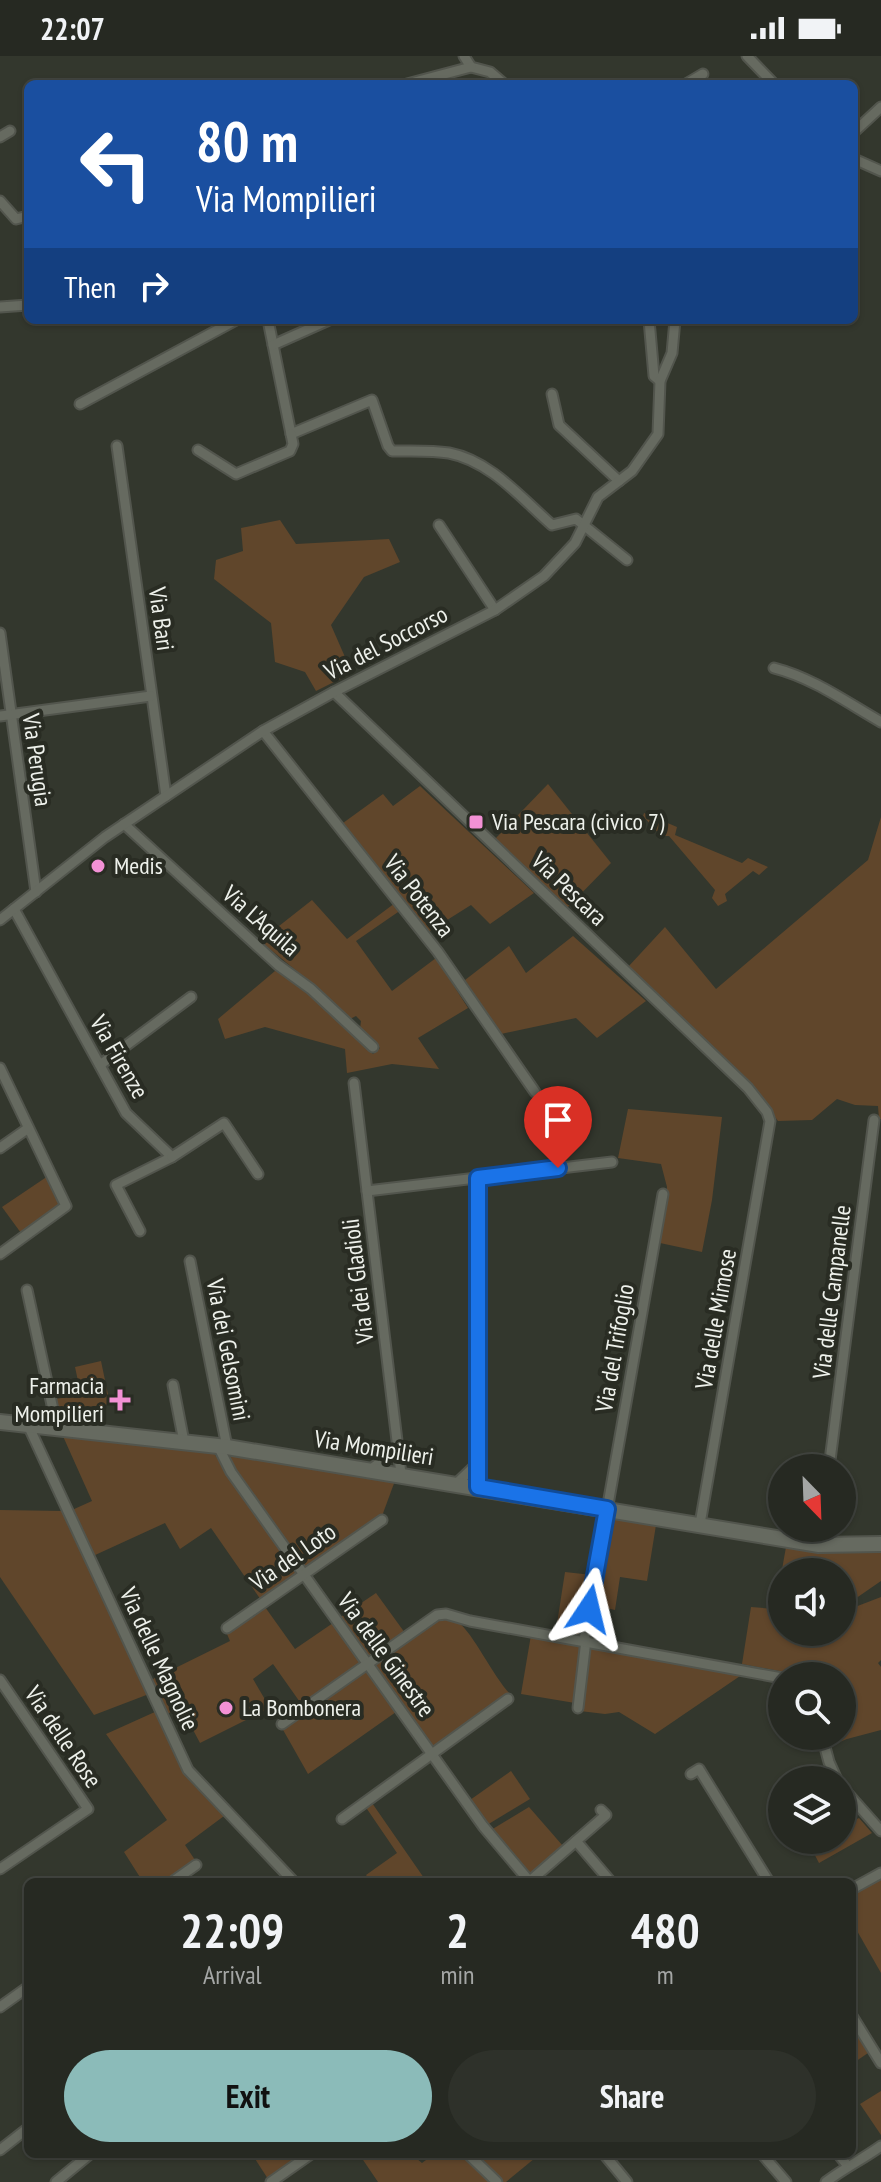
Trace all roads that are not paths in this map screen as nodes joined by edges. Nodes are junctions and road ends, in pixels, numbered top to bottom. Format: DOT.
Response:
graph roads {
  1 [pos="464,56"];
  2 [pos="747,56"];
  3 [pos="471,67"];
  4 [pos="703,74"];
  5 [pos="422,80"];
  6 [pos="499,80"];
  7 [pos="693,80"];
  8 [pos="770,80"];
  9 [pos="881,107"];
  10 [pos="858,128"];
  11 [pos="10,131"];
  12 [pos="0,137"];
  13 [pos="858,161"];
  14 [pos="881,171"];
  15 [pos="0,201"];
  16 [pos="24,217"];
  17 [pos="24,305"];
  18 [pos="0,307"];
  19 [pos="229,324"];
  20 [pos="269,324"];
  21 [pos="320,324"];
  22 [pos="649,324"];
  23 [pos="675,324"];
  24 [pos="273,345"];
  25 [pos="660,381"];
  26 [pos="552,394"];
  27 [pos="80,404"];
  28 [pos="291,434"];
  29 [pos="117,446"];
  30 [pos="198,450"];
  31 [pos="619,481"];
  32 [pos="439,525"];
  33 [pos="583,526"];
  34 [pos="627,560"];
  35 [pos="495,610"];
  36 [pos="0,633"];
  37 [pos="774,668"];
  38 [pos="334,692"];
  39 [pos="151,696"];
  40 [pos="5,716"];
  41 [pos="881,722"];
  42 [pos="263,731"];
  43 [pos="166,796"];
  44 [pos="124,824"];
  45 [pos="36,892"];
  46 [pos="14,909"];
  47 [pos="0,920"];
  48 [pos="191,997"];
  49 [pos="373,1047"];
  50 [pos="100,1065"];
  51 [pos="0,1068"];
  52 [pos="354,1083"];
  53 [pos="535,1092"];
  54 [pos="874,1120"];
  55 [pos="770,1121"];
  56 [pos="27,1129"];
  57 [pos="0,1148"];
  58 [pos="172,1157"];
  59 [pos="612,1162"];
  60 [pos="258,1174"];
  61 [pos="478,1178"];
  62 [pos="367,1191"];
  63 [pos="663,1194"];
  64 [pos="140,1231"];
  65 [pos="0,1254"];
  66 [pos="190,1261"];
  67 [pos="27,1290"];
  68 [pos="173,1385"];
  69 [pos="0,1422"];
  70 [pos="28,1425"];
  71 [pos="57,1428"];
  72 [pos="184,1442"];
  73 [pos="223,1446"];
  74 [pos="398,1449"];
  75 [pos="831,1454"];
  76 [pos="478,1463"];
  77 [pos="371,1469"];
  78 [pos="401,1474"];
  79 [pos="457,1483"];
  80 [pos="478,1487"];
  81 [pos="607,1509"];
  82 [pos="382,1520"];
  83 [pos="700,1524"];
  84 [pos="819,1542"];
  85 [pos="881,1544"];
  86 [pos="819,1545"];
  87 [pos="303,1574"];
  88 [pos="227,1628"];
  89 [pos="585,1640"];
  90 [pos="369,1663"];
  91 [pos="768,1675"];
  92 [pos="0,1680"];
  93 [pos="508,1699"];
  94 [pos="578,1708"];
  95 [pos="282,1724"];
  96 [pos="432,1754"];
  97 [pos="691,1774"];
  98 [pos="856,1803"];
  99 [pos="601,1810"];
  100 [pos="342,1819"];
  101 [pos="881,1831"];
  102 [pos="576,1841"];
  103 [pos="196,1865"];
  104 [pos="0,1869"];
  105 [pos="881,1873"];
  106 [pos="178,1878"];
  107 [pos="290,1878"];
  108 [pos="527,1878"];
  109 [pos="534,1878"];
  110 [pos="608,1878"];
  111 [pos="767,1878"];
  112 [pos="856,1887"];
  113 [pos="24,1990"];
  114 [pos="0,2007"];
  115 [pos="856,2022"];
  116 [pos="881,2063"];
  117 [pos="24,2131"];
  118 [pos="881,2146"];
  119 [pos="0,2150"];
  120 [pos="85,2158"];
  121 [pos="305,2158"];
  122 [pos="472,2158"];
  123 [pos="607,2158"];
  124 [pos="765,2158"];
  125 [pos="841,2158"];
  126 [pos="847,2165"];
  127 [pos="56,2182"];
  128 [pos="271,2182"];
  129 [pos="497,2182"];
  130 [pos="627,2182"];
  131 [pos="786,2182"];
  132 [pos="826,2182"];
  1 -- 3 [label="street"];
  2 -- 8 [label="street"];
  3 -- 5 [label="street"];
  3 -- 6 [label="street"];
  4 -- 7 [label="street"];
  9 -- 10 [label="street"];
  11 -- 12 [label="street"];
  13 -- 14 [label="street"];
  15 -- 16 [label="street"];
  17 -- 18 [label="street"];
  19 -- 27 [label="street"];
  20 -- 24 [label="street"];
  21 -- 24 [label="street"];
  22 -- 25 [label="street"];
  23 -- 25 [label="street, Via del Soccorso"];
  24 -- 28 [label="street"];
  25 -- 31 [label="street, Via del Soccorso"];
  26 -- 31 [label="street"];
  28 -- 30 [label="street"];
  28 -- 33 [label="street"];
  29 -- 39 [label="street, Via Bari"];
  31 -- 33 [label="street, Via del Soccorso"];
  32 -- 35 [label="street"];
  33 -- 34 [label="street"];
  33 -- 35 [label="street, Via del Soccorso"];
  35 -- 38 [label="street, Via del Soccorso"];
  36 -- 40 [label="street, Via Perugia"];
  37 -- 41 [label="street"];
  38 -- 42 [label="street, Via del Soccorso"];
  38 -- 55 [label="street, Via Pescara"];
  39 -- 40 [label="street"];
  39 -- 43 [label="street, Via Bari"];
  40 -- 45 [label="street, Via Perugia"];
  42 -- 43 [label="street, Via del Soccorso"];
  42 -- 53 [label="street, Via Potenza"];
  43 -- 44 [label="street, Via del Soccorso"];
  44 -- 45 [label="street, Via del Soccorso"];
  44 -- 49 [label="street, Via L'Aquila"];
  45 -- 46 [label="street, Via del Soccorso"];
  46 -- 47 [label="street, Via del Soccorso"];
  46 -- 50 [label="street, Via Firenze"];
  48 -- 50 [label="street"];
  50 -- 58 [label="street, Via Firenze"];
  51 -- 56 [label="street"];
  52 -- 62 [label="street, Via dei Gladioli"];
  54 -- 75 [label="street, Via delle Campanelle"];
  55 -- 83 [label="street, Via delle Mimose"];
  56 -- 57 [label="street"];
  56 -- 65 [label="street"];
  58 -- 60 [label="street"];
  58 -- 64 [label="street"];
  59 -- 61 [label="street"];
  61 -- 62 [label="street"];
  61 -- 76 [label="street"];
  62 -- 74 [label="street, Via dei Gladioli"];
  63 -- 81 [label="street, Via del Trifoglio"];
  66 -- 73 [label="street, Via dei Gelsomini"];
  67 -- 71 [label="street"];
  68 -- 72 [label="street"];
  69 -- 70 [label="street, Via Mompilieri"];
  70 -- 71 [label="street, Via Mompilieri"];
  70 -- 107 [label="street, Via delle Magnolie"];
  71 -- 72 [label="street, Via Mompilieri"];
  72 -- 73 [label="street, Via Mompilieri"];
  73 -- 77 [label="street, Via Mompilieri"];
  73 -- 87 [label="street, Via delle Ginestre"];
  74 -- 77 [label="street"];
  74 -- 78 [label="street, Via dei Gladioli"];
  76 -- 79 [label="street"];
  76 -- 80 [label="street"];
  77 -- 78 [label="street, Via Mompilieri"];
  78 -- 79 [label="street, Via Mompilieri"];
  79 -- 80 [label="street, Via Mompilieri"];
  80 -- 81 [label="street, Via Mompilieri"];
  81 -- 83 [label="street, Via Mompilieri"];
  81 -- 89 [label="street, Via del Trifoglio"];
  82 -- 87 [label="street, Via del Loto"];
  83 -- 86 [label="street, Via Mompilieri"];
  84 -- 86 [label="street"];
  85 -- 86 [label="street, Via Mompilieri"];
  87 -- 88 [label="street, Via del Loto"];
  87 -- 90 [label="street, Via delle Ginestre"];
  89 -- 90 [label="street"];
  89 -- 91 [label="street"];
  89 -- 94 [label="street, Via del Trifoglio"];
  90 -- 95 [label="street"];
  90 -- 96 [label="street, Via delle Ginestre"];
  92 -- 104 [label="street, Via delle Rose"];
  93 -- 96 [label="street"];
  96 -- 100 [label="street"];
  96 -- 108 [label="street, Via delle Ginestre"];
  97 -- 111 [label="street"];
  98 -- 101 [label="street"];
  99 -- 102 [label="street"];
  102 -- 109 [label="street"];
  102 -- 110 [label="street"];
  103 -- 106 [label="street"];
  105 -- 112 [label="street"];
  113 -- 114 [label="street"];
  115 -- 116 [label="street"];
  117 -- 119 [label="street"];
  118 -- 126 [label="street"];
  120 -- 127 [label="street"];
  121 -- 128 [label="street"];
  122 -- 129 [label="street"];
  123 -- 130 [label="street"];
  124 -- 131 [label="street"];
  125 -- 126 [label="street"];
  126 -- 132 [label="street"];
}
